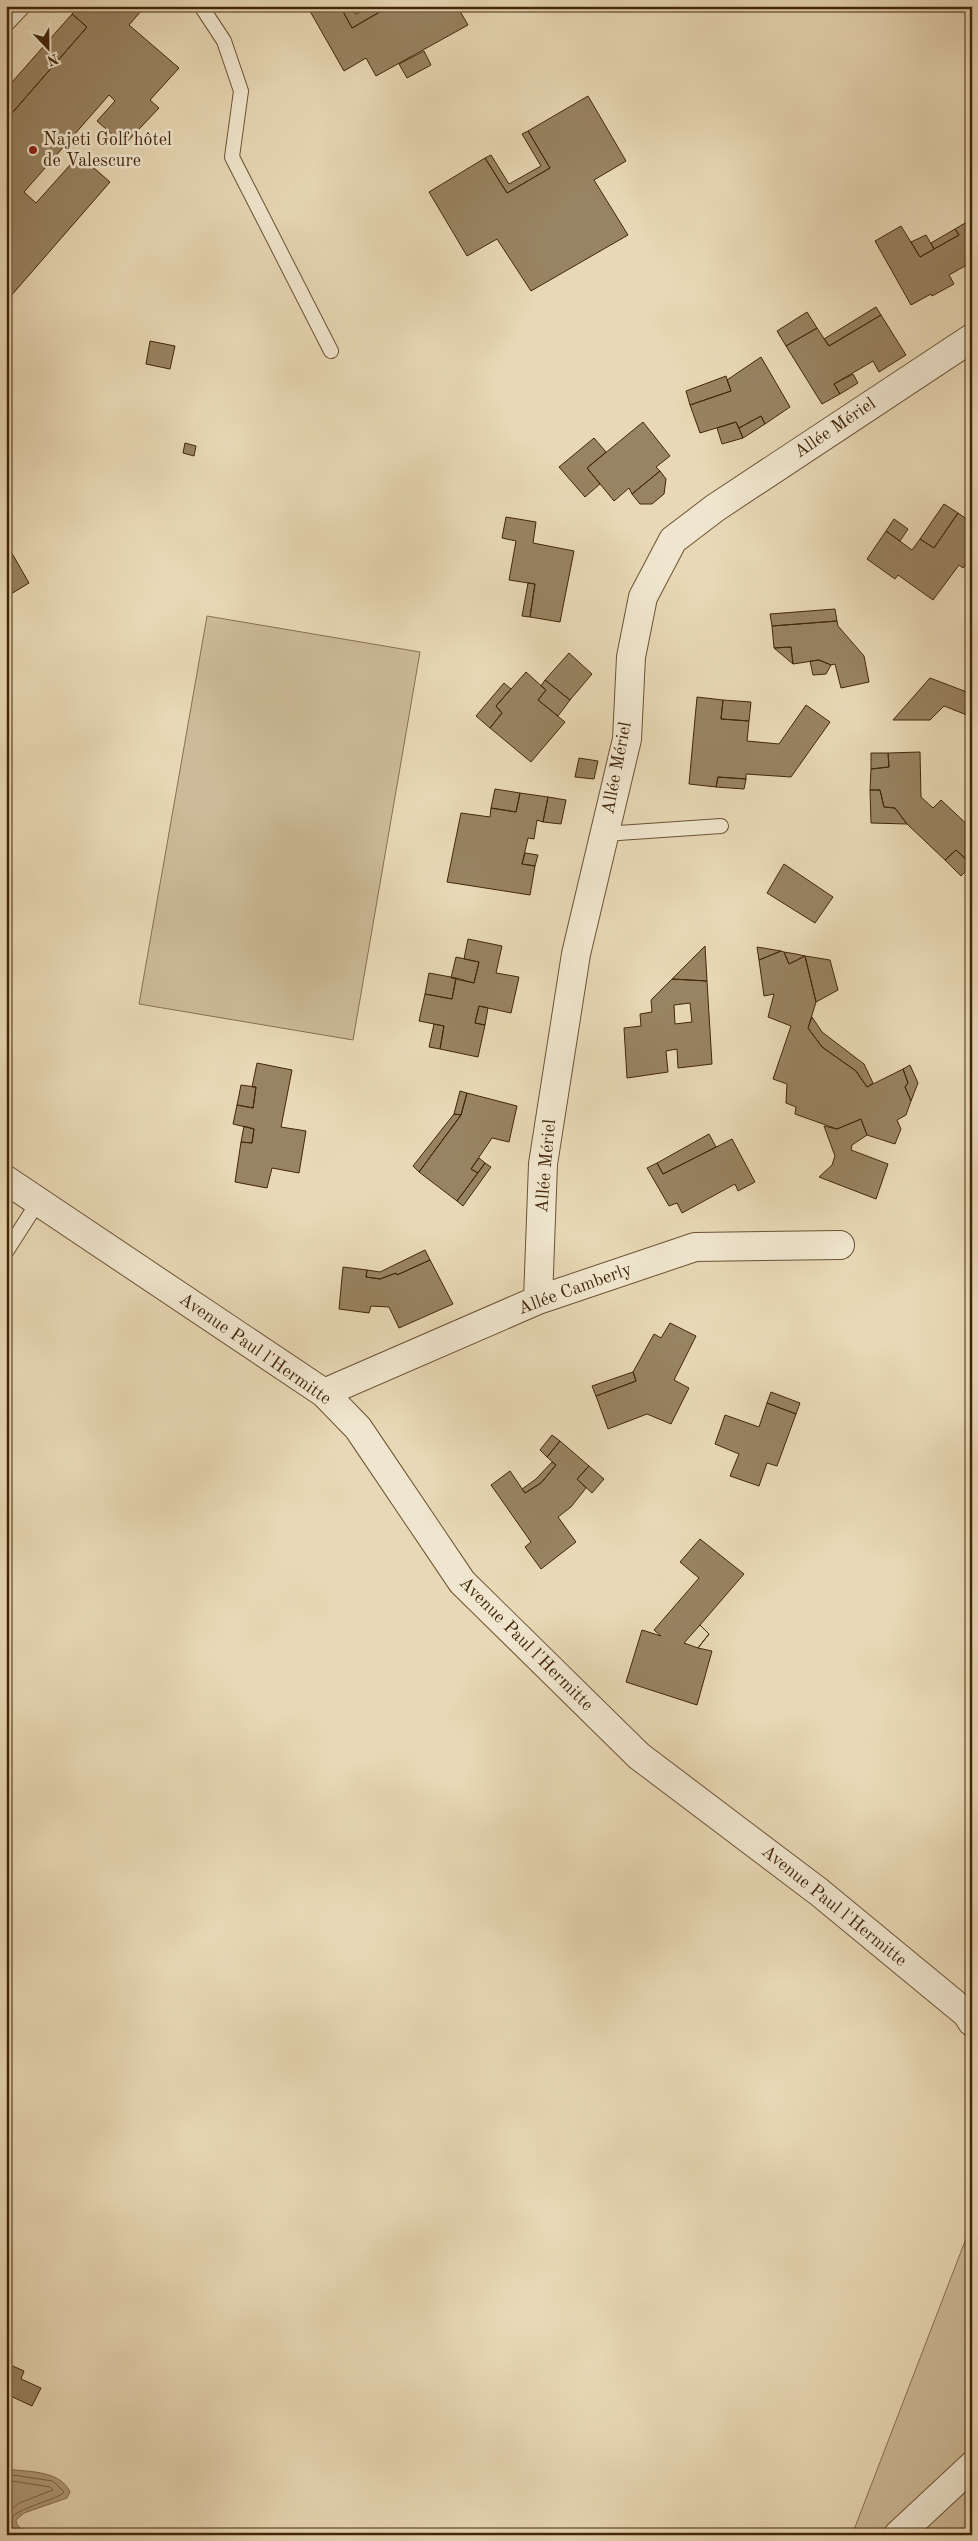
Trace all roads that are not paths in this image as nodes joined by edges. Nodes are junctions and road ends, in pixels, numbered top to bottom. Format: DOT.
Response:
graph roads {
  1 [pos="24,6"];
  2 [pos="201,6"];
  3 [pos="6,25"];
  4 [pos="972,338"];
  5 [pos="331,351"];
  6 [pos="721,826"];
  7 [pos="604,834"];
  8 [pos="6,1180"];
  9 [pos="38,1202"];
  10 [pos="840,1245"];
  11 [pos="6,1252"];
  12 [pos="538,1300"];
  13 [pos="324,1393"];
  14 [pos="972,2022"];
  15 [pos="972,2466"];
  16 [pos="898,2535"];
  1 -- 3 [label="lane"];
  2 -- 5 [label="lane"];
  4 -- 7 [label="street, Allée Mériel"];
  6 -- 7 [label="lane"];
  7 -- 12 [label="street, Allée Mériel"];
  8 -- 9 [label="street, Avenue Paul l'Hermitte"];
  9 -- 11 [label="lane"];
  9 -- 13 [label="street, Avenue Paul l'Hermitte"];
  10 -- 12 [label="street, Allée Camberly"];
  12 -- 13 [label="street, Allée Camberly"];
  13 -- 14 [label="street, Avenue Paul l'Hermitte"];
  15 -- 16 [label="street"];
}
